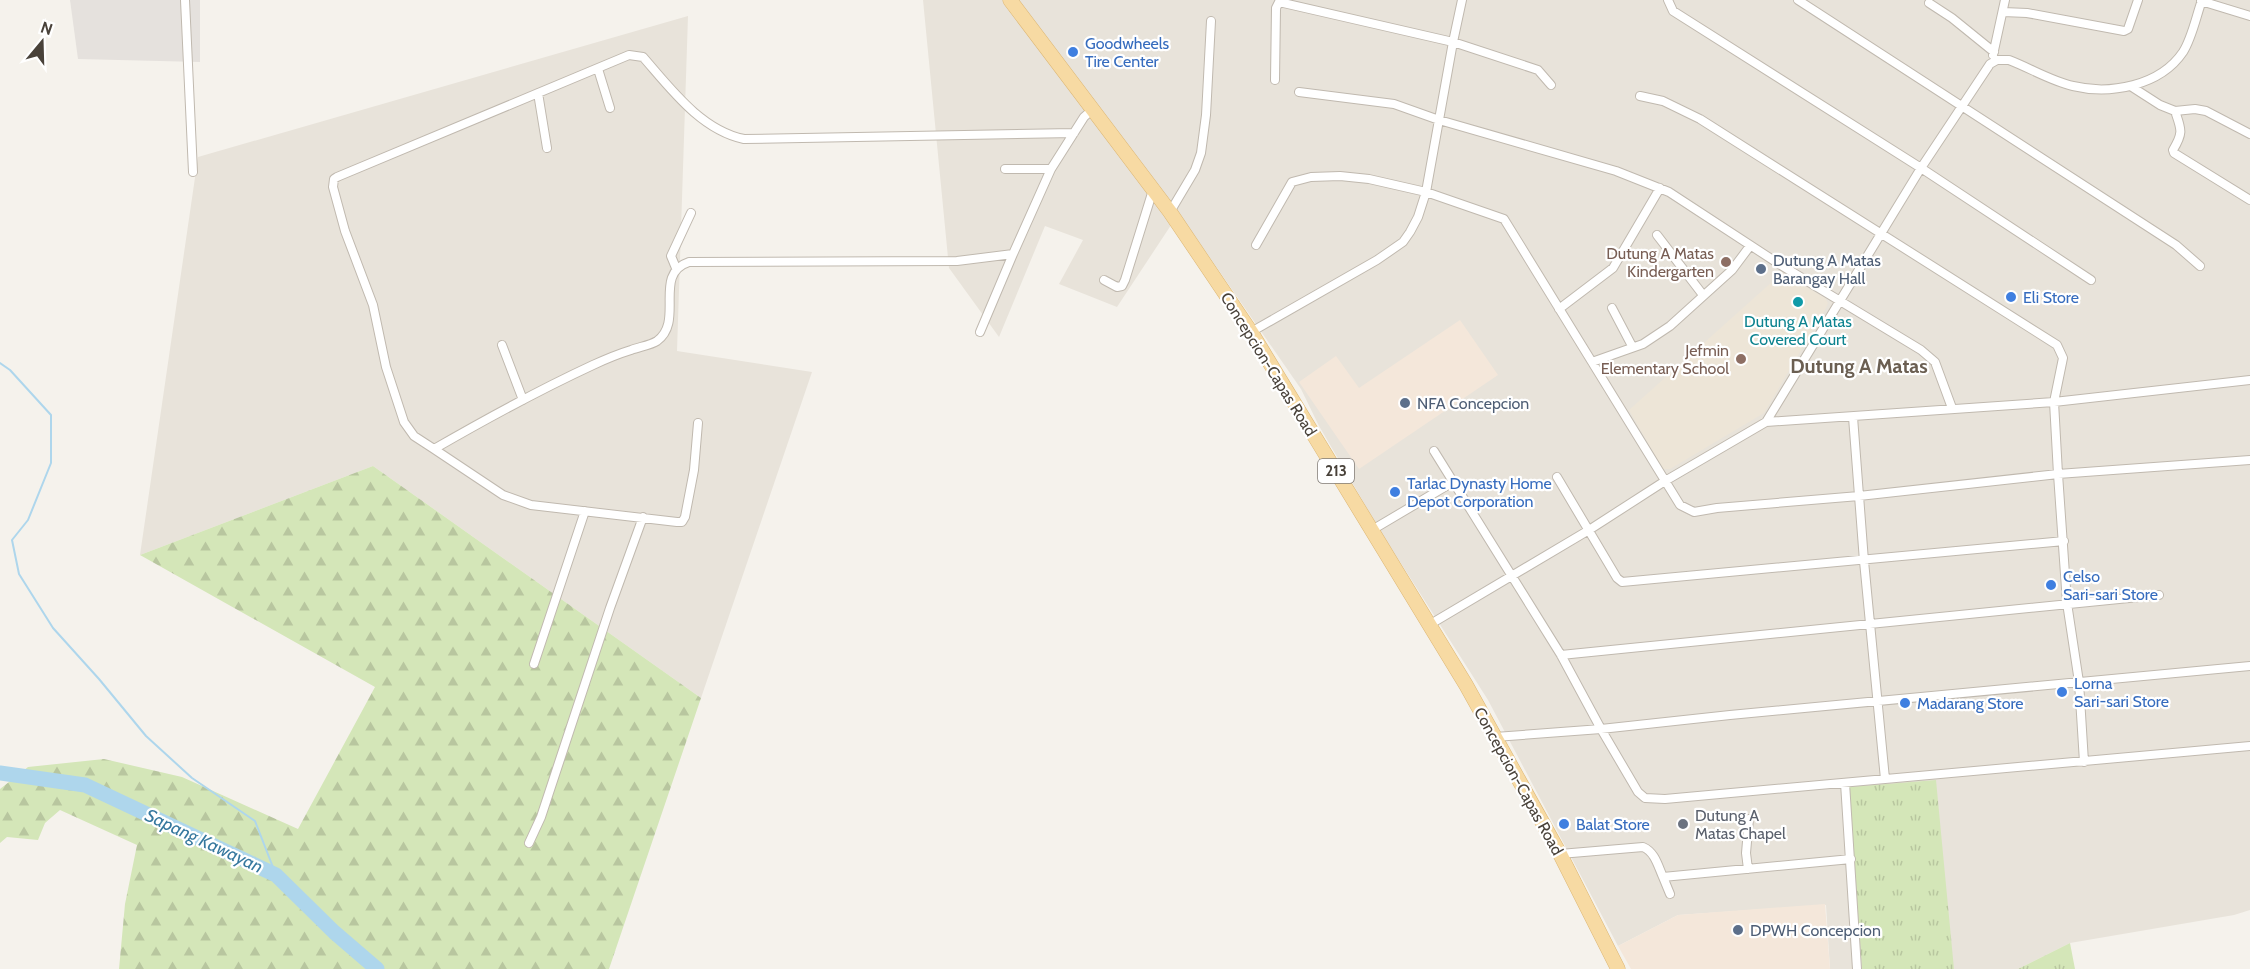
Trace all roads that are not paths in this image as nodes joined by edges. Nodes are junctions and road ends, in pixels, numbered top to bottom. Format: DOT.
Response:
graph roads {
  1 [pos="185,0"];
  2 [pos="1010,0"];
  3 [pos="1462,0"];
  4 [pos="1668,0"];
  5 [pos="1798,0"];
  6 [pos="2005,0"];
  7 [pos="2138,0"];
  8 [pos="2202,1"];
  9 [pos="1929,3"];
  10 [pos="2003,12"];
  11 [pos="2250,16"];
  12 [pos="1211,21"];
  13 [pos="1453,42"];
  14 [pos="1994,52"];
  15 [pos="1990,64"];
  16 [pos="598,69"];
  17 [pos="1275,80"];
  18 [pos="1551,85"];
  19 [pos="2132,87"];
  20 [pos="1299,92"];
  21 [pos="538,93"];
  22 [pos="1640,96"];
  23 [pos="1962,106"];
  24 [pos="610,108"];
  25 [pos="1092,110"];
  26 [pos="2175,111"];
  27 [pos="1439,120"];
  28 [pos="1074,133"];
  29 [pos="2250,134"];
  30 [pos="547,148"];
  31 [pos="1921,168"];
  32 [pos="1005,169"];
  33 [pos="1051,169"];
  34 [pos="193,172"];
  35 [pos="1660,188"];
  36 [pos="1153,190"];
  37 [pos="1425,192"];
  38 [pos="2250,200"];
  39 [pos="1170,212"];
  40 [pos="692,213"];
  41 [pos="1880,234"];
  42 [pos="1657,236"];
  43 [pos="1256,245"];
  44 [pos="1750,246"];
  45 [pos="1013,254"];
  46 [pos="2200,266"];
  47 [pos="676,268"];
  48 [pos="1104,280"];
  49 [pos="2091,280"];
  50 [pos="1703,295"];
  51 [pos="1839,299"];
  52 [pos="1612,308"];
  53 [pos="1559,309"];
  54 [pos="980,332"];
  55 [pos="1251,332"];
  56 [pos="502,345"];
  57 [pos="1632,346"];
  58 [pos="1592,362"];
  59 [pos="2250,380"];
  60 [pos="523,400"];
  61 [pos="2054,402"];
  62 [pos="1952,408"];
  63 [pos="1853,417"];
  64 [pos="698,423"];
  65 [pos="1766,423"];
  66 [pos="435,449"];
  67 [pos="1434,451"];
  68 [pos="2250,460"];
  69 [pos="2058,474"];
  70 [pos="1557,477"];
  71 [pos="1665,481"];
  72 [pos="1453,482"];
  73 [pos="1859,496"];
  74 [pos="585,511"];
  75 [pos="643,517"];
  76 [pos="1372,530"];
  77 [pos="1589,530"];
  78 [pos="2064,541"];
  79 [pos="1864,561"];
  80 [pos="1510,575"];
  81 [pos="2159,595"];
  82 [pos="2067,603"];
  83 [pos="1871,624"];
  84 [pos="1429,626"];
  85 [pos="1561,655"];
  86 [pos="534,664"];
  87 [pos="2250,666"];
  88 [pos="2079,682"];
  89 [pos="1878,701"];
  90 [pos="1601,729"];
  91 [pos="1496,737"];
  92 [pos="2250,746"];
  93 [pos="2084,762"];
  94 [pos="1885,779"];
  95 [pos="1845,783"];
  96 [pos="1749,819"];
  97 [pos="529,843"];
  98 [pos="1560,855"];
  99 [pos="1851,859"];
  100 [pos="1748,869"];
  101 [pos="1664,877"];
  102 [pos="1670,894"];
  103 [pos="1618,969"];
  104 [pos="1857,969"];
  1 -- 34 [label="street"];
  2 -- 25 [label="main road, Concepcion-Capas Road / 213"];
  3 -- 13 [label="street"];
  4 -- 31 [label="street"];
  5 -- 23 [label="street"];
  6 -- 10 [label="street"];
  7 -- 10 [label="street"];
  8 -- 11 [label="street"];
  8 -- 19 [label="street"];
  9 -- 14 [label="street"];
  10 -- 14 [label="street"];
  12 -- 39 [label="street"];
  13 -- 17 [label="street"];
  13 -- 18 [label="street"];
  13 -- 27 [label="street"];
  14 -- 15 [label="street"];
  15 -- 19 [label="street"];
  15 -- 23 [label="street"];
  16 -- 21 [label="street"];
  16 -- 24 [label="street"];
  16 -- 28 [label="street"];
  19 -- 26 [label="street"];
  20 -- 27 [label="street"];
  21 -- 30 [label="street"];
  21 -- 66 [label="street"];
  22 -- 41 [label="street"];
  23 -- 31 [label="street"];
  23 -- 46 [label="street"];
  25 -- 28 [label="street"];
  25 -- 36 [label="main road, Concepcion-Capas Road / 213"];
  26 -- 29 [label="street"];
  26 -- 38 [label="street"];
  27 -- 35 [label="street"];
  27 -- 37 [label="street"];
  28 -- 33 [label="street"];
  31 -- 41 [label="street"];
  31 -- 49 [label="street"];
  32 -- 33 [label="street"];
  33 -- 45 [label="street"];
  35 -- 44 [label="street"];
  35 -- 53 [label="street"];
  36 -- 39 [label="main road, Concepcion-Capas Road / 213"];
  36 -- 48 [label="street"];
  37 -- 43 [label="street"];
  37 -- 53 [label="street"];
  37 -- 55 [label="street"];
  39 -- 55 [label="main road, Concepcion-Capas Road / 213"];
  40 -- 47 [label="street"];
  41 -- 51 [label="street"];
  41 -- 61 [label="street"];
  42 -- 50 [label="street"];
  44 -- 50 [label="street"];
  44 -- 51 [label="street"];
  45 -- 47 [label="street"];
  45 -- 54 [label="street"];
  47 -- 60 [label="street"];
  50 -- 57 [label="street"];
  51 -- 62 [label="street"];
  51 -- 65 [label="street"];
  52 -- 57 [label="street"];
  53 -- 58 [label="street"];
  55 -- 76 [label="main road, Concepcion-Capas Road / 213"];
  56 -- 60 [label="street"];
  57 -- 58 [label="street"];
  58 -- 71 [label="street"];
  59 -- 61 [label="street"];
  60 -- 66 [label="street"];
  61 -- 62 [label="street"];
  61 -- 69 [label="street"];
  62 -- 63 [label="street"];
  63 -- 65 [label="street"];
  63 -- 73 [label="street"];
  64 -- 75 [label="street"];
  65 -- 71 [label="street"];
  66 -- 74 [label="street"];
  67 -- 72 [label="street"];
  68 -- 69 [label="street"];
  69 -- 73 [label="street"];
  69 -- 78 [label="street"];
  70 -- 77 [label="street"];
  71 -- 73 [label="street"];
  71 -- 77 [label="street"];
  72 -- 76 [label="street"];
  72 -- 80 [label="street"];
  73 -- 79 [label="street"];
  74 -- 75 [label="street"];
  74 -- 86 [label="street"];
  75 -- 97 [label="street"];
  76 -- 84 [label="main road, Concepcion-Capas Road / 213"];
  77 -- 79 [label="street"];
  77 -- 80 [label="street"];
  78 -- 79 [label="street"];
  78 -- 82 [label="street"];
  79 -- 83 [label="street"];
  80 -- 84 [label="street"];
  80 -- 85 [label="street"];
  81 -- 82 [label="street"];
  82 -- 83 [label="street"];
  82 -- 88 [label="street"];
  83 -- 85 [label="street"];
  83 -- 89 [label="street"];
  84 -- 91 [label="main road, Concepcion-Capas Road / 213"];
  85 -- 90 [label="street"];
  87 -- 88 [label="street"];
  88 -- 89 [label="street"];
  88 -- 93 [label="street"];
  89 -- 90 [label="street"];
  89 -- 94 [label="street"];
  90 -- 91 [label="street"];
  90 -- 95 [label="street"];
  91 -- 98 [label="main road, Concepcion-Capas Road / 213"];
  92 -- 93 [label="street"];
  93 -- 94 [label="street"];
  94 -- 95 [label="street"];
  95 -- 99 [label="street"];
  96 -- 100 [label="street"];
  98 -- 101 [label="street"];
  98 -- 103 [label="main road, Concepcion-Capas Road / 213"];
  99 -- 100 [label="street"];
  99 -- 104 [label="street"];
  100 -- 101 [label="street"];
  101 -- 102 [label="street"];
}
